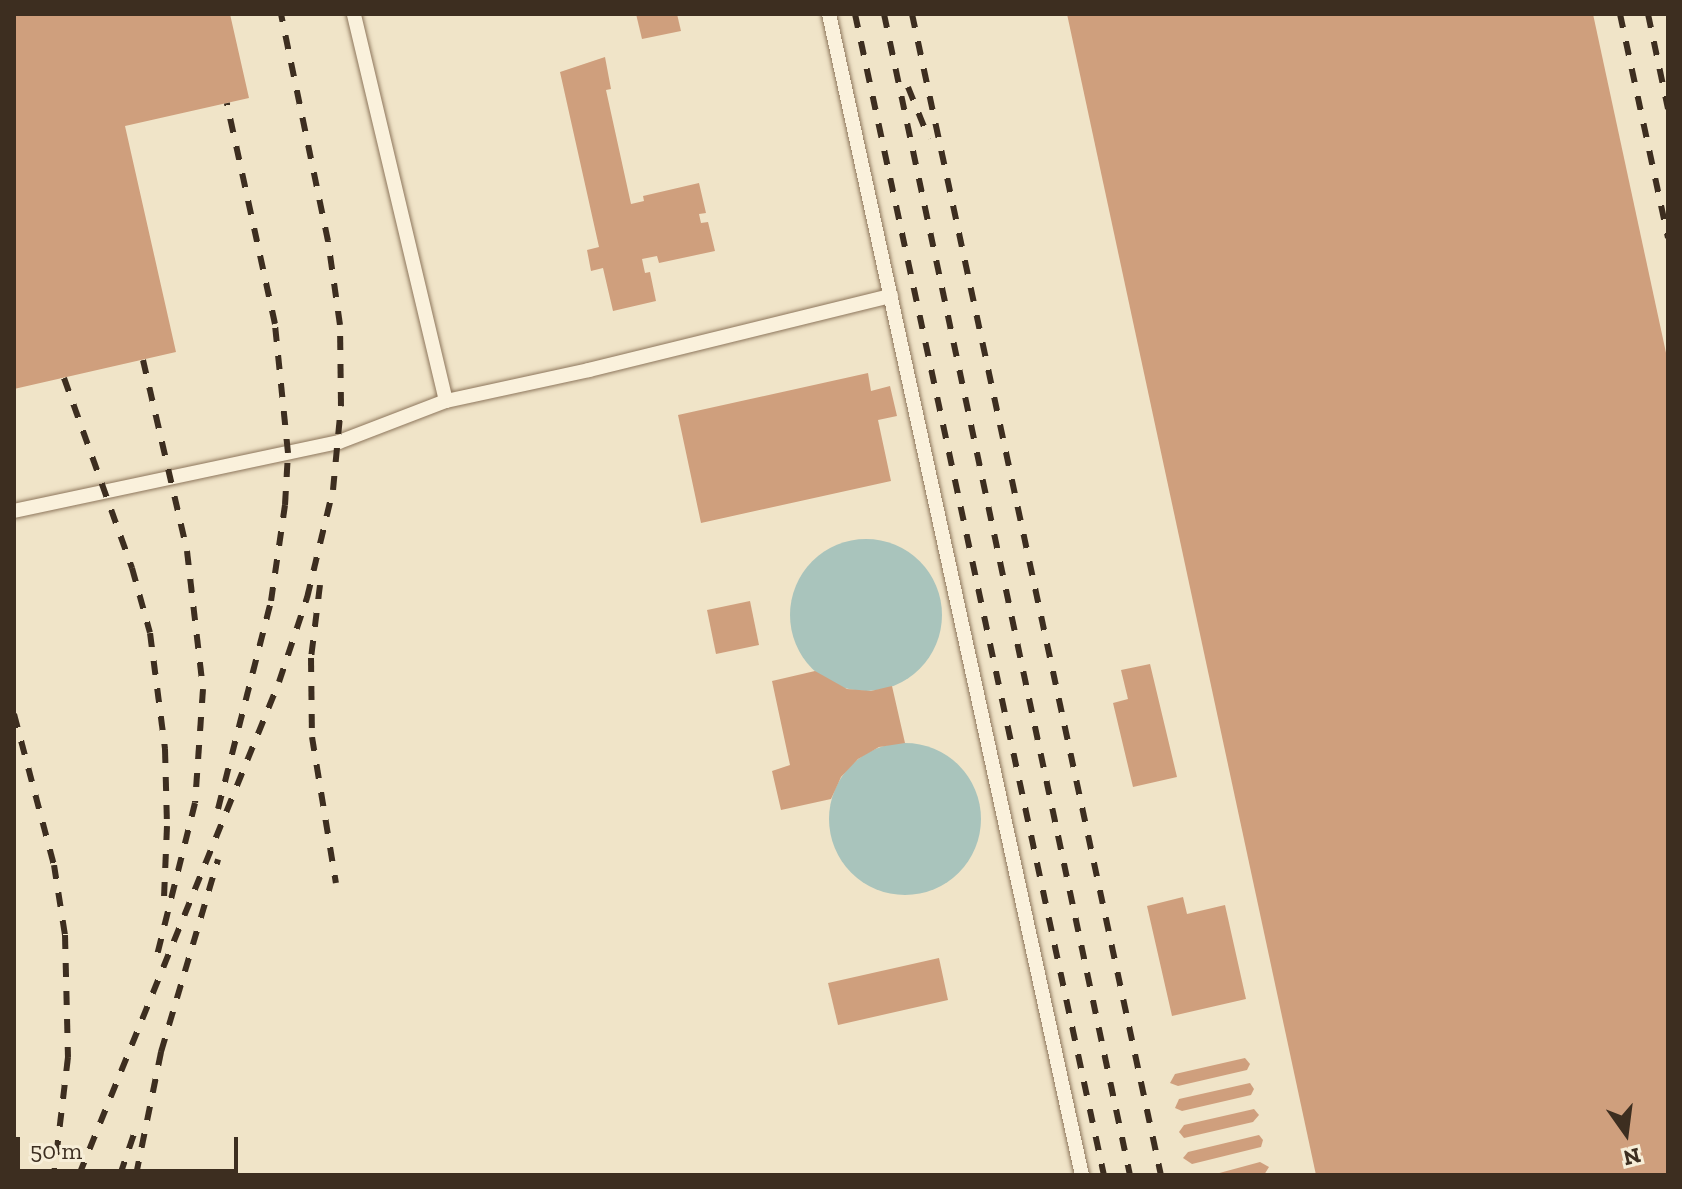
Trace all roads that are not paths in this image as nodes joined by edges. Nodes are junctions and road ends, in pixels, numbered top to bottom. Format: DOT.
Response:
graph roads {
  1 [pos="354,14"];
  2 [pos="829,14"];
  3 [pos="891,296"];
  4 [pos="446,401"];
  5 [pos="14,511"];
  6 [pos="1082,1175"];
  1 -- 4 [label="lane"];
  2 -- 3 [label="lane"];
  3 -- 4 [label="lane"];
  3 -- 6 [label="lane"];
  4 -- 5 [label="lane"];
}
